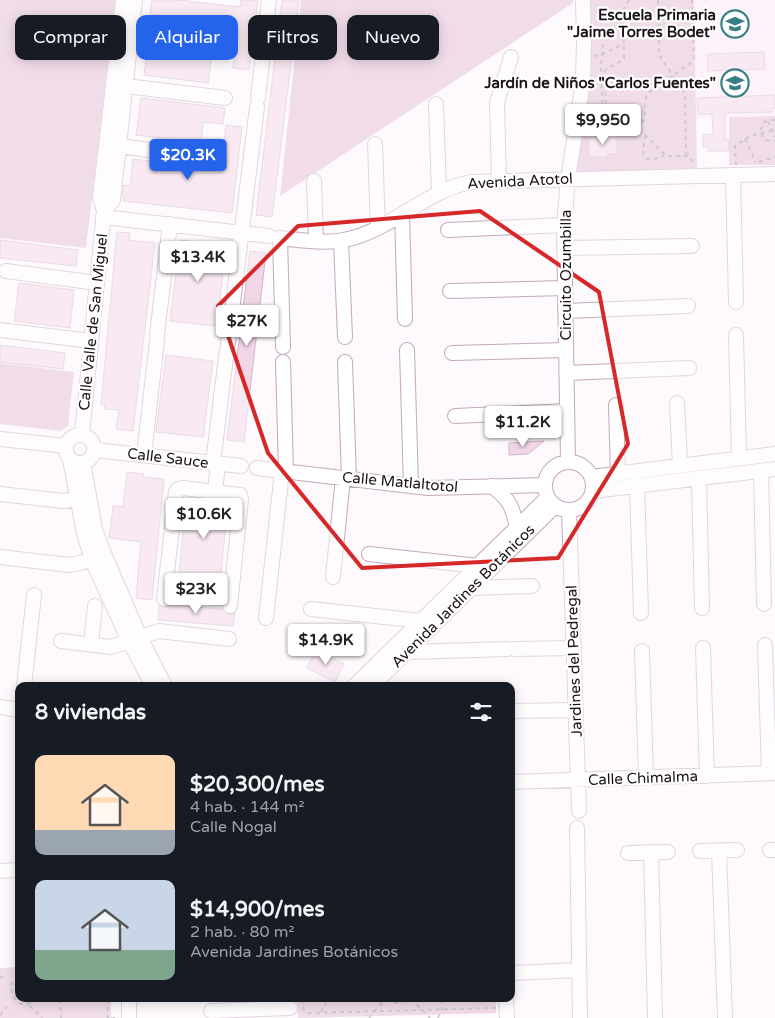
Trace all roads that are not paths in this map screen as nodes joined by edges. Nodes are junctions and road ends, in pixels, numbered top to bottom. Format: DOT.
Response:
graph roads {
  1 [pos="123,0"];
  2 [pos="135,0"];
  3 [pos="269,0"];
  4 [pos="583,0"];
  5 [pos="132,25"];
  6 [pos="136,25"];
  7 [pos="511,57"];
  8 [pos="126,86"];
  9 [pos="225,98"];
  10 [pos="436,104"];
  11 [pos="375,144"];
  12 [pos="119,146"];
  13 [pos="218,159"];
  14 [pos="775,174"];
  15 [pos="735,175"];
  16 [pos="568,179"];
  17 [pos="499,180"];
  18 [pos="314,181"];
  19 [pos="439,192"];
  20 [pos="103,214"];
  21 [pos="402,214"];
  22 [pos="170,224"];
  23 [pos="564,225"];
  24 [pos="378,228"];
  25 [pos="448,230"];
  26 [pos="242,233"];
  27 [pos="276,237"];
  28 [pos="342,241"];
  29 [pos="316,242"];
  30 [pos="692,246"];
  31 [pos="564,248"];
  32 [pos="6,271"];
  33 [pos="97,283"];
  34 [pos="565,288"];
  35 [pos="450,291"];
  36 [pos="736,302"];
  37 [pos="688,306"];
  38 [pos="565,311"];
  39 [pos="405,320"];
  40 [pos="0,330"];
  41 [pos="736,335"];
  42 [pos="345,337"];
  43 [pos="91,341"];
  44 [pos="283,347"];
  45 [pos="407,350"];
  46 [pos="566,350"];
  47 [pos="452,353"];
  48 [pos="283,362"];
  49 [pos="345,362"];
  50 [pos="689,368"];
  51 [pos="566,373"];
  52 [pos="677,404"];
  53 [pos="616,405"];
  54 [pos="567,411"];
  55 [pos="455,416"];
  56 [pos="82,434"];
  57 [pos="0,439"];
  58 [pos="95,450"];
  59 [pos="775,454"];
  60 [pos="144,455"];
  61 [pos="73,456"];
  62 [pos="740,458"];
  63 [pos="568,461"];
  64 [pos="216,463"];
  65 [pos="241,466"];
  66 [pos="680,466"];
  67 [pos="257,468"];
  68 [pos="768,470"];
  69 [pos="284,471"];
  70 [pos="618,473"];
  71 [pos="346,478"];
  72 [pos="699,478"];
  73 [pos="592,484"];
  74 [pos="637,485"];
  75 [pos="411,486"];
  76 [pos="492,486"];
  77 [pos="216,492"];
  78 [pos="0,494"];
  79 [pos="549,496"];
  80 [pos="83,499"];
  81 [pos="570,510"];
  82 [pos="517,528"];
  83 [pos="369,554"];
  84 [pos="0,556"];
  85 [pos="99,558"];
  86 [pos="478,566"];
  87 [pos="333,577"];
  88 [pos="532,586"];
  89 [pos="471,588"];
  90 [pos="34,595"];
  91 [pos="164,599"];
  92 [pos="764,604"];
  93 [pos="95,606"];
  94 [pos="230,606"];
  95 [pos="702,608"];
  96 [pos="311,609"];
  97 [pos="641,613"];
  98 [pos="266,618"];
  99 [pos="421,621"];
  100 [pos="135,639"];
  101 [pos="229,639"];
  102 [pos="60,641"];
  103 [pos="91,645"];
  104 [pos="765,645"];
  105 [pos="574,648"];
  106 [pos="703,648"];
  107 [pos="642,651"];
  108 [pos="407,652"];
  109 [pos="24,682"];
  110 [pos="151,682"];
  111 [pos="162,682"];
  112 [pos="358,682"];
  113 [pos="376,682"];
  114 [pos="0,707"];
  115 [pos="15,709"];
  116 [pos="576,710"];
  117 [pos="515,711"];
  118 [pos="772,773"];
  119 [pos="707,776"];
  120 [pos="646,777"];
  121 [pos="578,780"];
  122 [pos="515,782"];
  123 [pos="579,811"];
  124 [pos="577,828"];
  125 [pos="736,850"];
  126 [pos="700,851"];
  127 [pos="719,851"];
  128 [pos="651,852"];
  129 [pos="668,852"];
  130 [pos="628,853"];
  131 [pos="15,870"];
  132 [pos="0,871"];
  133 [pos="579,970"];
  134 [pos="515,973"];
  135 [pos="129,1002"];
  136 [pos="294,1004"];
  137 [pos="211,1009"];
  138 [pos="129,1018"];
  139 [pos="580,1018"];
  140 [pos="655,1018"];
  141 [pos="725,1018"];
  1 -- 20 [label="street, Calle Valle de San Miguel"];
  2 -- 5 [label="street, Calle Valle de San Miguel"];
  3 -- 26 [label="street"];
  4 -- 16 [label="street, Circuito Ozumbilla"];
  5 -- 6 [label="street"];
  5 -- 8 [label="street, Calle Valle de San Miguel"];
  7 -- 17 [label="street"];
  8 -- 9 [label="street"];
  8 -- 12 [label="street, Calle Valle de San Miguel"];
  10 -- 19 [label="street"];
  11 -- 24 [label="street"];
  12 -- 13 [label="street"];
  12 -- 20 [label="street, Calle Valle de San Miguel"];
  14 -- 15 [label="street, Avenida Atotol"];
  15 -- 16 [label="street, Avenida Atotol"];
  15 -- 36 [label="street"];
  16 -- 17 [label="street, Avenida Atotol"];
  16 -- 23 [label="street, Circuito Ozumbilla"];
  17 -- 19 [label="street, Avenida Atotol"];
  18 -- 29 [label="street"];
  19 -- 21 [label="street, Avenida Atotol"];
  20 -- 22 [label="street, Avenida Atotol"];
  20 -- 33 [label="street, Calle Valle de San Miguel"];
  21 -- 24 [label="street, Avenida Atotol"];
  21 -- 39 [label="street"];
  22 -- 26 [label="street, Avenida Atotol"];
  22 -- 60 [label="street"];
  23 -- 25 [label="street"];
  23 -- 31 [label="street, Circuito Ozumbilla"];
  24 -- 28 [label="street, Avenida Atotol"];
  26 -- 27 [label="street, Avenida Atotol"];
  26 -- 64 [label="street"];
  27 -- 29 [label="street, Avenida Atotol"];
  27 -- 44 [label="street"];
  28 -- 29 [label="street, Avenida Atotol"];
  28 -- 42 [label="street"];
  30 -- 31 [label="street"];
  31 -- 34 [label="street, Circuito Ozumbilla"];
  32 -- 33 [label="street"];
  33 -- 43 [label="street, Calle Valle de San Miguel"];
  34 -- 35 [label="street"];
  34 -- 38 [label="street, Circuito Ozumbilla"];
  37 -- 38 [label="street"];
  38 -- 46 [label="street, Circuito Ozumbilla"];
  40 -- 43 [label="street"];
  41 -- 62 [label="street"];
  43 -- 56 [label="street, Calle Valle de San Miguel"];
  45 -- 75 [label="street"];
  46 -- 47 [label="street"];
  46 -- 51 [label="street, Circuito Ozumbilla"];
  48 -- 69 [label="street"];
  49 -- 71 [label="street"];
  50 -- 51 [label="street"];
  51 -- 54 [label="street, Circuito Ozumbilla"];
  52 -- 66 [label="street"];
  53 -- 70 [label="street"];
  54 -- 55 [label="street"];
  54 -- 63 [label="street, Circuito Ozumbilla"];
  56 -- 58 [label="street"];
  56 -- 61 [label="street"];
  57 -- 61 [label="street"];
  58 -- 60 [label="street, Calle Sauce"];
  58 -- 61 [label="street"];
  59 -- 62 [label="street"];
  60 -- 64 [label="street, Calle Sauce"];
  61 -- 80 [label="street"];
  62 -- 66 [label="street"];
  63 -- 73 [label="street"];
  63 -- 79 [label="street"];
  64 -- 65 [label="street, Calle Sauce"];
  64 -- 77 [label="street"];
  66 -- 70 [label="street"];
  67 -- 69 [label="street, Calle Matlaltotol"];
  68 -- 72 [label="street"];
  68 -- 92 [label="street"];
  69 -- 71 [label="street, Calle Matlaltotol"];
  69 -- 98 [label="street"];
  70 -- 73 [label="street"];
  71 -- 75 [label="street, Calle Matlaltotol"];
  71 -- 87 [label="street"];
  72 -- 74 [label="street"];
  72 -- 95 [label="street"];
  73 -- 74 [label="street"];
  73 -- 81 [label="street"];
  74 -- 97 [label="street"];
  75 -- 76 [label="street, Calle Matlaltotol"];
  76 -- 79 [label="street, Calle Matlaltotol"];
  76 -- 82 [label="street"];
  77 -- 91 [label="street"];
  77 -- 94 [label="street"];
  78 -- 80 [label="street"];
  79 -- 81 [label="street"];
  79 -- 82 [label="street, Avenida Jardines Botánicos"];
  79 -- 89 [label="street, Avenida Jardines Botánicos"];
  80 -- 85 [label="street"];
  81 -- 105 [label="street, Jardines del Pedregal"];
  82 -- 86 [label="street, Avenida Jardines Botánicos"];
  83 -- 86 [label="street"];
  84 -- 85 [label="street"];
  85 -- 100 [label="street"];
  86 -- 99 [label="street, Avenida Jardines Botánicos"];
  88 -- 89 [label="street"];
  89 -- 108 [label="street, Avenida Jardines Botánicos"];
  90 -- 109 [label="street"];
  93 -- 103 [label="street"];
  96 -- 99 [label="street"];
  99 -- 112 [label="street, Avenida Jardines Botánicos"];
  100 -- 101 [label="street"];
  100 -- 103 [label="street"];
  100 -- 110 [label="street"];
  100 -- 111 [label="street"];
  102 -- 103 [label="street"];
  104 -- 118 [label="street"];
  105 -- 108 [label="street"];
  105 -- 116 [label="street, Jardines del Pedregal"];
  106 -- 119 [label="street"];
  107 -- 120 [label="street"];
  108 -- 113 [label="street, Avenida Jardines Botánicos"];
  114 -- 115 [label="street"];
  116 -- 117 [label="street"];
  116 -- 121 [label="street, Jardines del Pedregal"];
  118 -- 119 [label="street, Calle Chimalma"];
  119 -- 120 [label="street, Calle Chimalma"];
  120 -- 121 [label="street, Calle Chimalma"];
  121 -- 122 [label="street, Calle Chimalma"];
  121 -- 123 [label="street, Jardines del Pedregal"];
  124 -- 133 [label="street"];
  125 -- 127 [label="street"];
  126 -- 127 [label="street"];
  127 -- 141 [label="street"];
  128 -- 129 [label="street"];
  128 -- 130 [label="street"];
  128 -- 140 [label="street"];
  131 -- 132 [label="street"];
  133 -- 134 [label="street"];
  133 -- 139 [label="street"];
  135 -- 138 [label="street"];
  136 -- 137 [label="street"];
}
